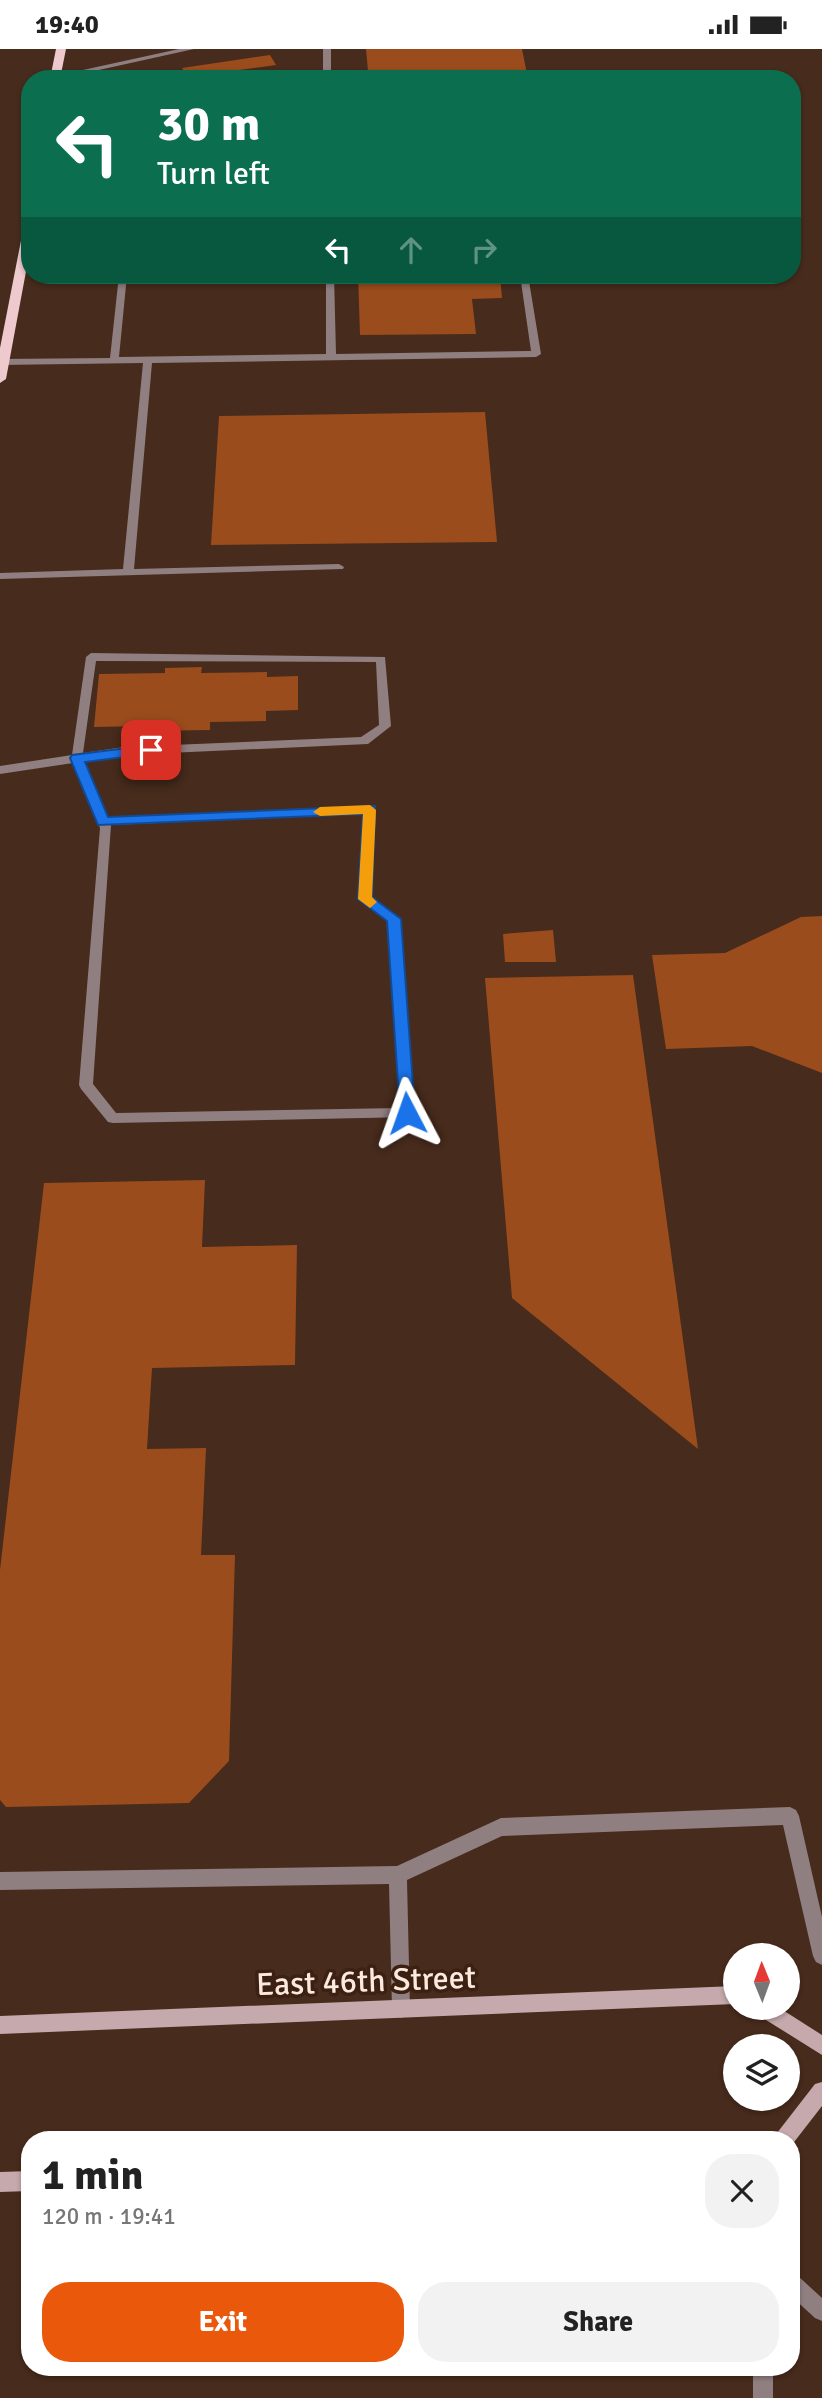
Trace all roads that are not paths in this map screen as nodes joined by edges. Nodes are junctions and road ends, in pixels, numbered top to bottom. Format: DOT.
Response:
graph roads {
  1 [pos="61,49"];
  2 [pos="190,49"];
  3 [pos="327,49"];
  4 [pos="57,70"];
  5 [pos="92,70"];
  6 [pos="327,70"];
  7 [pos="21,267"];
  8 [pos="122,284"];
  9 [pos="330,284"];
  10 [pos="525,284"];
  11 [pos="331,357"];
  12 [pos="114,360"];
  13 [pos="148,360"];
  14 [pos="2,362"];
  15 [pos="0,379"];
  16 [pos="339,567"];
  17 [pos="128,572"];
  18 [pos="0,576"];
  19 [pos="77,758"];
  20 [pos="0,770"];
  21 [pos="103,821"];
  22 [pos="398,1875"];
  23 [pos="0,1881"];
  24 [pos="822,1956"];
  25 [pos="723,1996"];
  26 [pos="401,2009"];
  27 [pos="781,2020"];
  28 [pos="0,2025"];
  29 [pos="822,2046"];
  30 [pos="822,2091"];
  31 [pos="791,2131"];
  32 [pos="21,2181"];
  33 [pos="0,2182"];
  34 [pos="800,2291"];
  35 [pos="822,2311"];
  36 [pos="763,2376"];
  37 [pos="763,2398"];
  1 -- 4 [label="main road"];
  2 -- 5 [label="lane"];
  3 -- 6 [label="lane"];
  7 -- 14 [label="main road"];
  8 -- 12 [label="lane"];
  9 -- 11 [label="lane"];
  10 -- 11 [label="lane"];
  11 -- 13 [label="lane"];
  12 -- 13 [label="lane"];
  12 -- 14 [label="lane"];
  13 -- 17 [label="lane"];
  14 -- 15 [label="main road"];
  16 -- 17 [label="lane"];
  17 -- 18 [label="lane"];
  19 -- 19 [label="lane"];
  19 -- 20 [label="lane"];
  19 -- 21 [label="lane"];
  21 -- 21 [label="lane"];
  22 -- 23 [label="lane"];
  22 -- 24 [label="lane"];
  22 -- 26 [label="lane"];
  25 -- 26 [label="street, East 46th Street"];
  26 -- 28 [label="street, East 46th Street"];
  27 -- 29 [label="street"];
  30 -- 31 [label="street"];
  32 -- 33 [label="street"];
  34 -- 35 [label="lane"];
  36 -- 37 [label="lane"];
}
